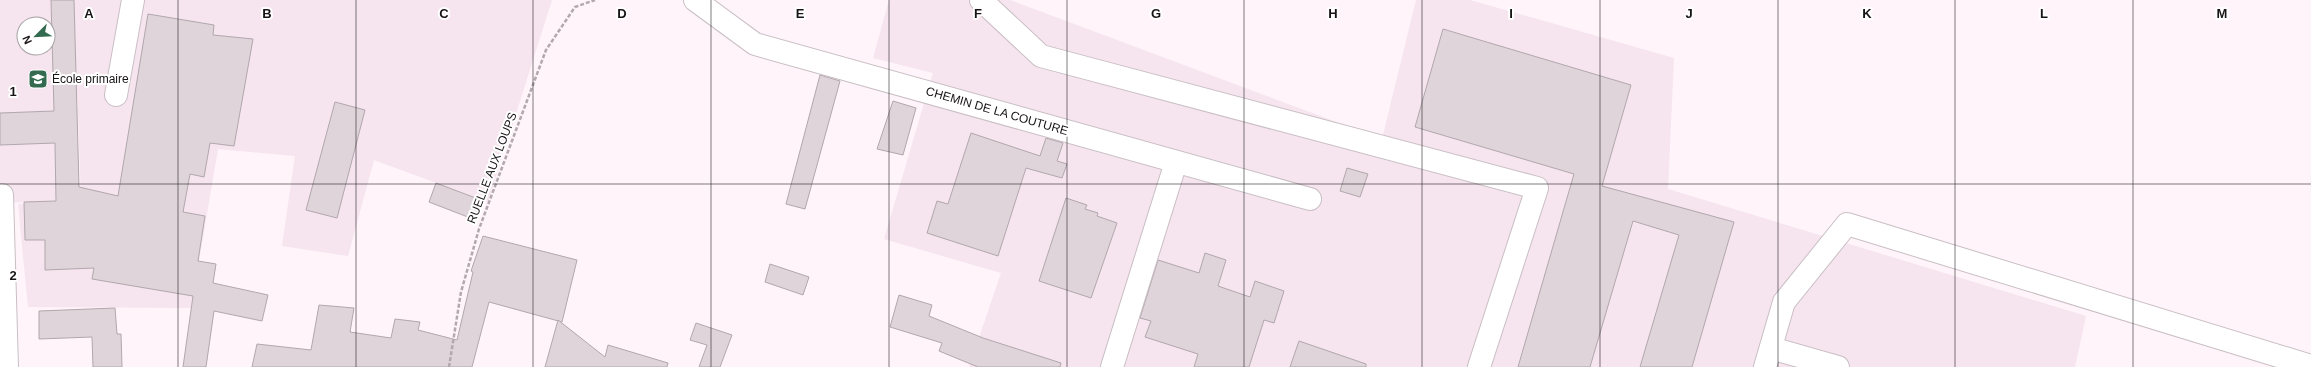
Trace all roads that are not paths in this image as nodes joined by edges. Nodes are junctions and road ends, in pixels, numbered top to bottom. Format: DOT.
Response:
graph roads {
  1 [pos="133,0"];
  2 [pos="695,0"];
  3 [pos="981,0"];
  4 [pos="116,95"];
  5 [pos="1176,162"];
  6 [pos="2,194"];
  7 [pos="1310,199"];
  8 [pos="1768,358"];
  9 [pos="2311,366"];
  10 [pos="7,367"];
  11 [pos="1112,367"];
  12 [pos="1479,367"];
  13 [pos="1838,367"];
  1 -- 4 [label="lane"];
  2 -- 5 [label="lane, CHEMIN DE LA COUTURE"];
  3 -- 12 [label="lane"];
  5 -- 7 [label="lane, CHEMIN DE LA COUTURE"];
  5 -- 11 [label="lane"];
  6 -- 10 [label="lane"];
  8 -- 9 [label="lane"];
  8 -- 13 [label="lane"];
}
